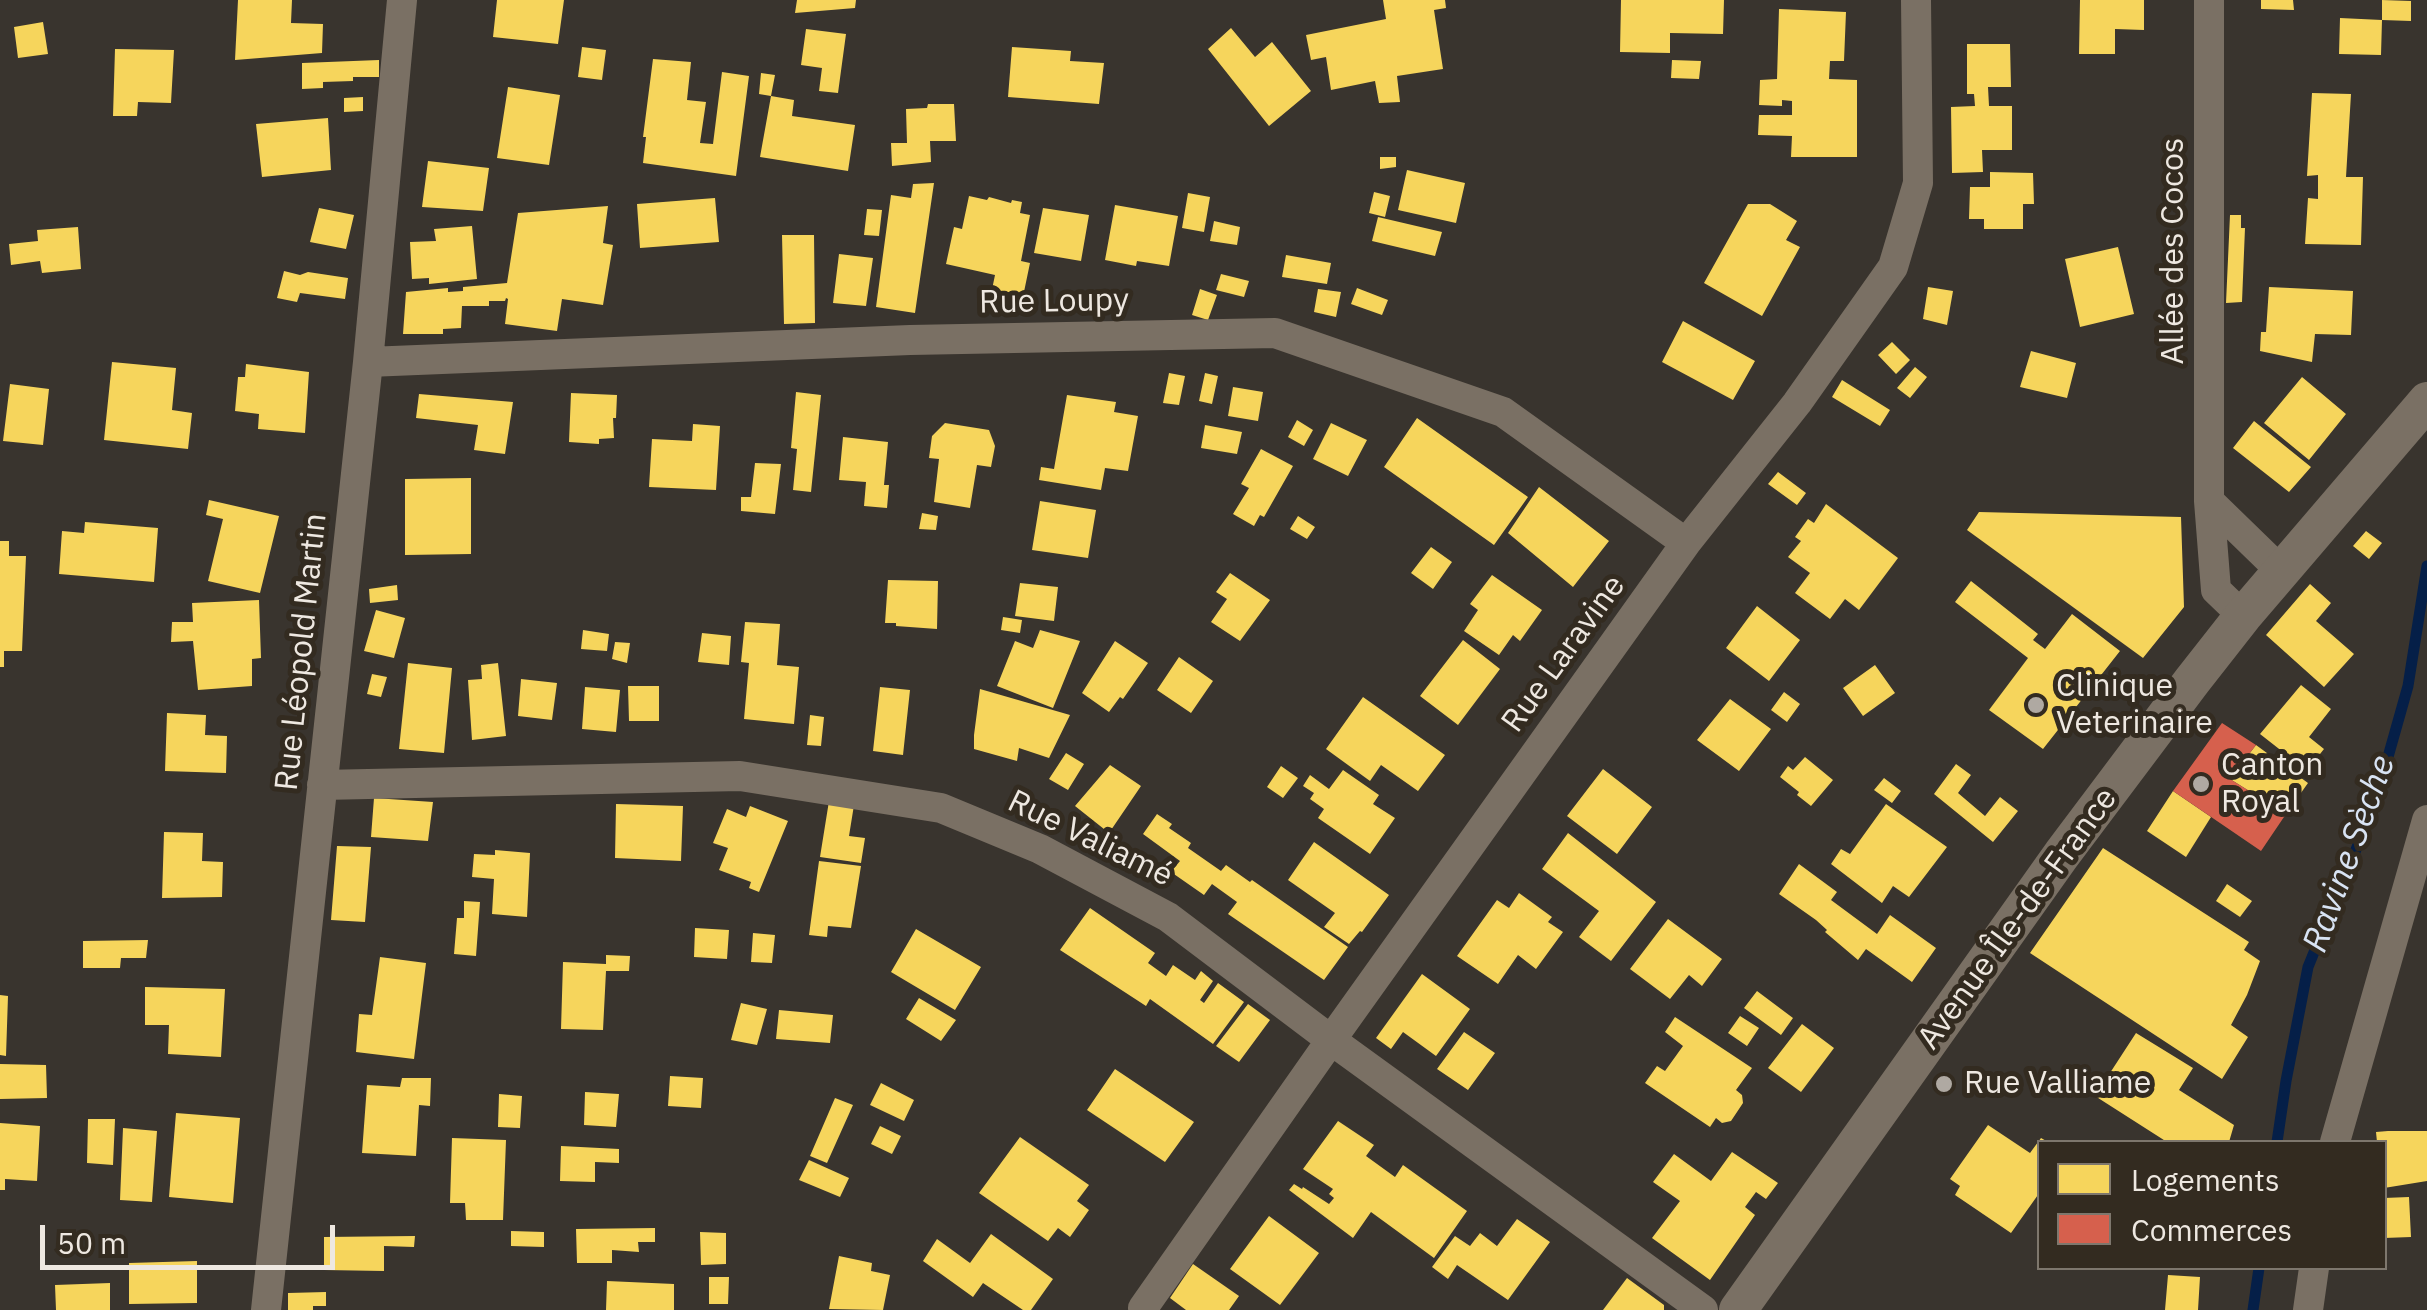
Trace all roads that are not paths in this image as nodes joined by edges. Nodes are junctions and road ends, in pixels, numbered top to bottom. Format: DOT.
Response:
graph roads {
  1 [pos="402,0"];
  2 [pos="1916,0"];
  3 [pos="2209,0"];
  4 [pos="368,362"];
  5 [pos="2422,408"];
  6 [pos="2210,501"];
  7 [pos="1686,543"];
  8 [pos="2282,571"];
  9 [pos="2243,616"];
  10 [pos="322,785"];
  11 [pos="2427,820"];
  12 [pos="1331,1040"];
  13 [pos="2335,1140"];
  14 [pos="2314,1270"];
  15 [pos="1142,1308"];
  16 [pos="266,1310"];
  17 [pos="1703,1310"];
  18 [pos="1738,1310"];
  19 [pos="2308,1310"];
  1 -- 4 [label="street, Rue Léopold Martin"];
  2 -- 7 [label="street, Rue Laravine"];
  3 -- 6 [label="street, Allée des Cocos"];
  4 -- 7 [label="street, Rue Loupy"];
  4 -- 10 [label="street, Rue Léopold Martin"];
  5 -- 8 [label="street, Avenue Île-de-France"];
  6 -- 8 [label="street"];
  6 -- 9 [label="street, Allée des Cocos"];
  7 -- 12 [label="street, Rue Laravine"];
  8 -- 9 [label="street, Avenue Île-de-France"];
  9 -- 18 [label="street, Avenue Île-de-France"];
  10 -- 12 [label="street, Rue Valiamé"];
  10 -- 16 [label="street, Rue Léopold Martin"];
  11 -- 13 [label="street"];
  12 -- 15 [label="street, Rue Laravine"];
  12 -- 17 [label="street, Rue Valiamé"];
  14 -- 19 [label="street"];
}
